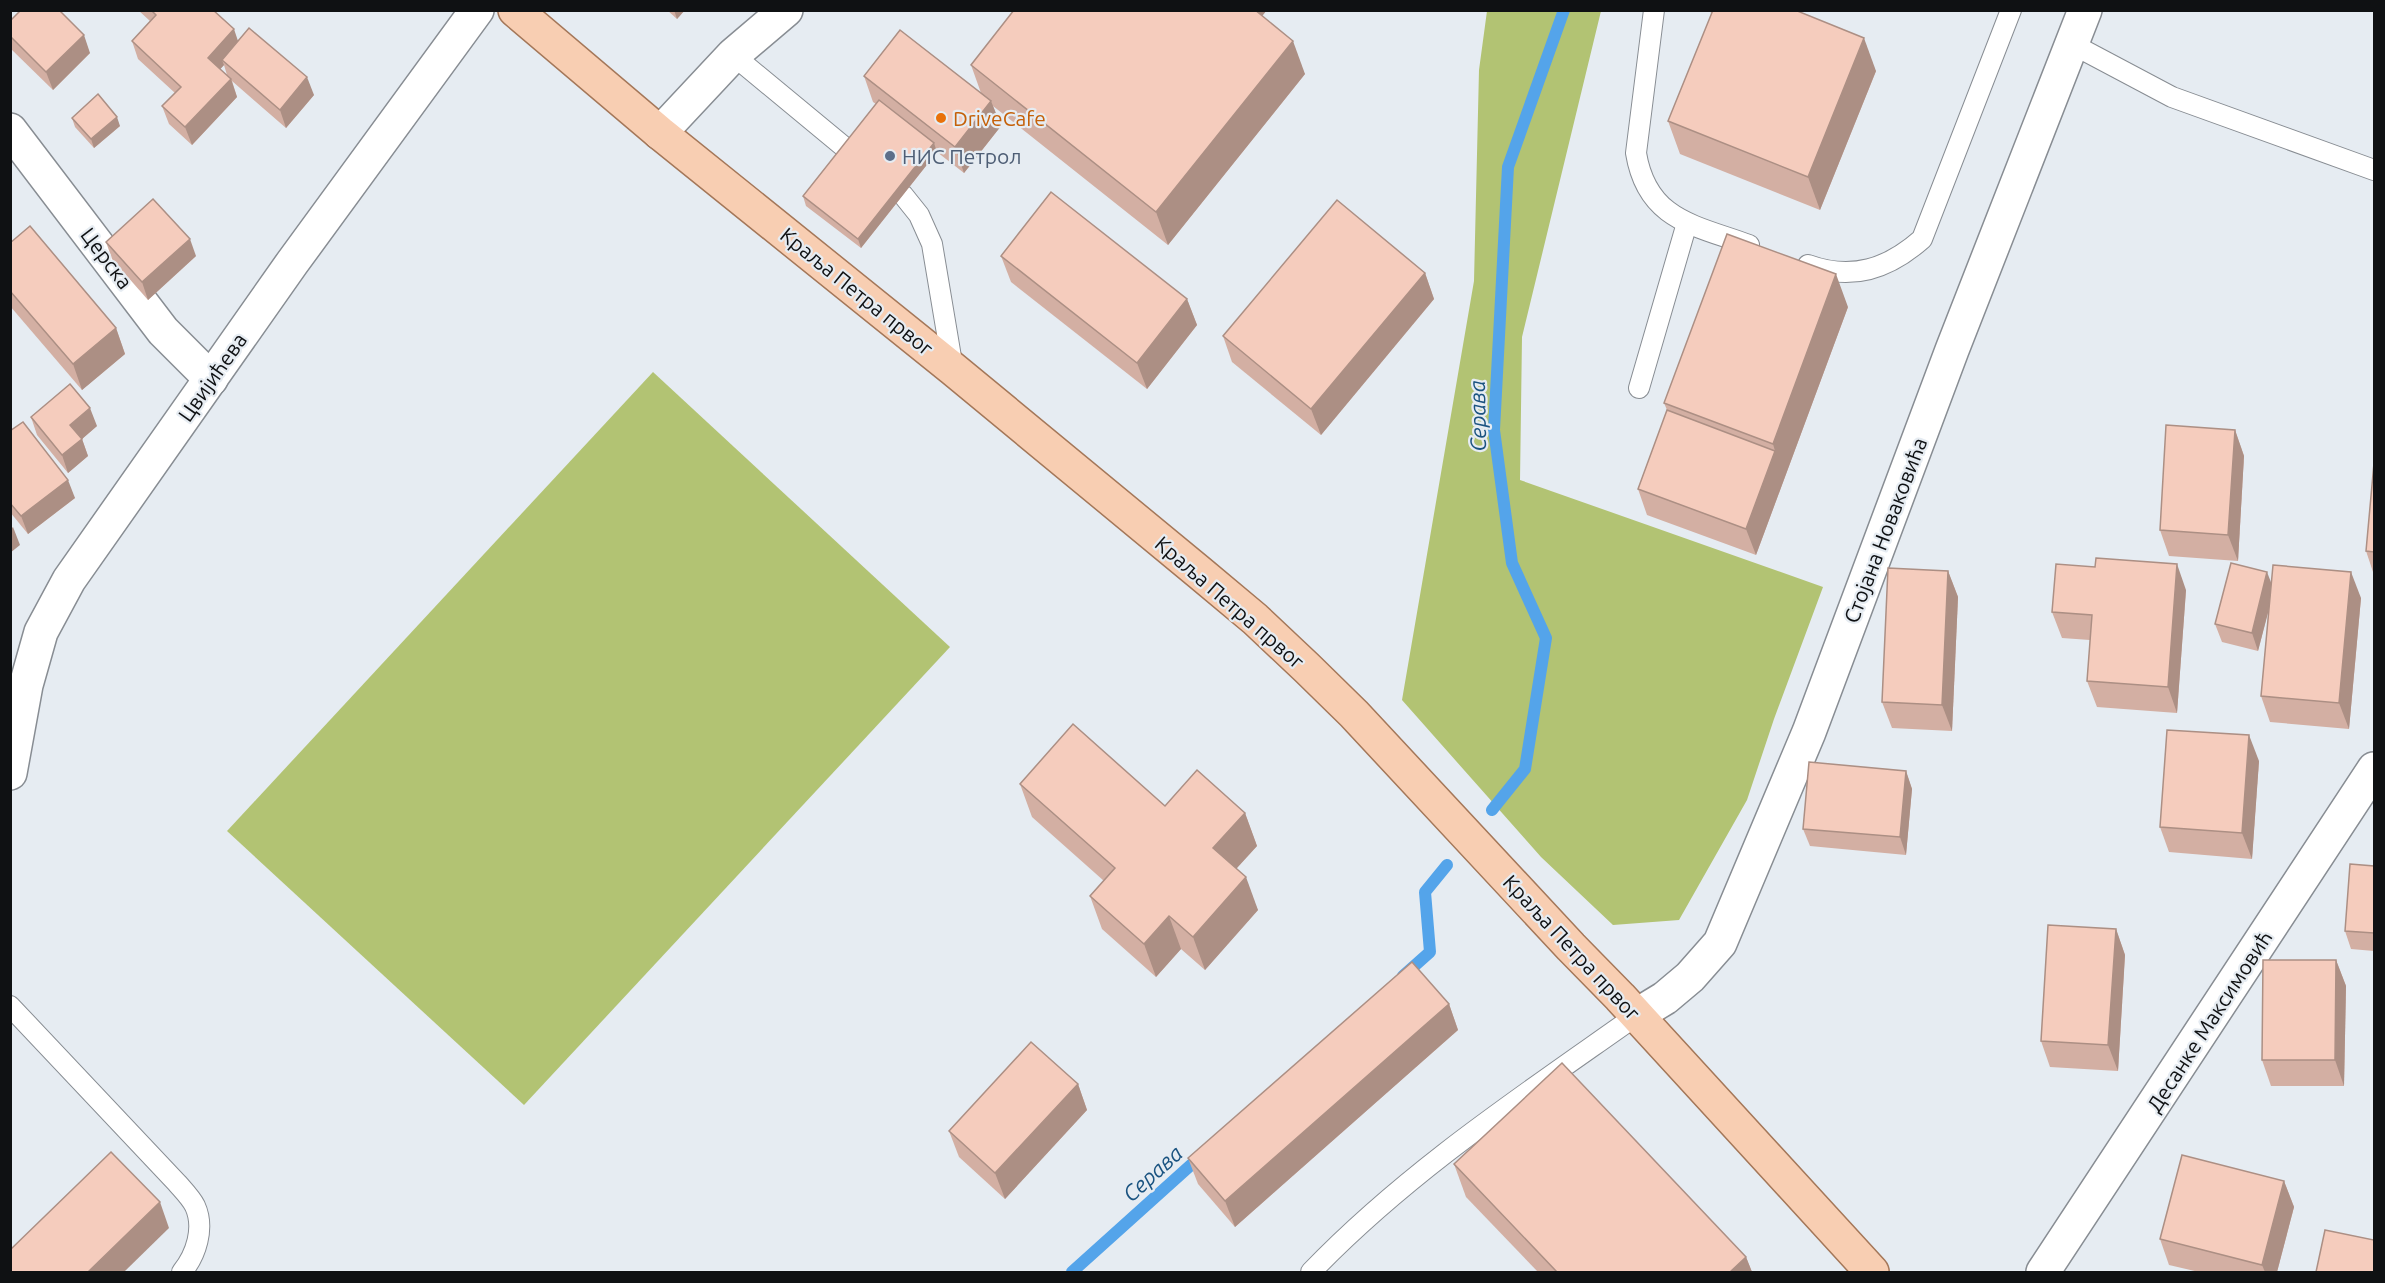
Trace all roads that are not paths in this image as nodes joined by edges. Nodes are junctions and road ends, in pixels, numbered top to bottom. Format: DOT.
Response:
graph roads {
  1 [pos="477,10"];
  2 [pos="514,10"];
  3 [pos="786,10"];
  4 [pos="1654,10"];
  5 [pos="2011,10"];
  6 [pos="2085,10"];
  7 [pos="2072,44"];
  8 [pos="733,55"];
  9 [pos="10,130"];
  10 [pos="660,133"];
  11 [pos="849,151"];
  12 [pos="2374,170"];
  13 [pos="903,195"];
  14 [pos="1688,223"];
  15 [pos="1763,249"];
  16 [pos="1785,257"];
  17 [pos="953,369"];
  18 [pos="211,379"];
  19 [pos="1639,388"];
  20 [pos="2374,769"];
  21 [pos="10,773"];
  22 [pos="10,1006"];
  23 [pos="1636,1015"];
  24 [pos="182,1272"];
  25 [pos="1311,1272"];
  26 [pos="1872,1272"];
  27 [pos="2043,1272"];
  1 -- 18 [label="street, Цвијићева"];
  2 -- 10 [label="main road, Краља Петра првог"];
  3 -- 8 [label="street"];
  4 -- 14 [label="lane"];
  5 -- 16 [label="lane"];
  6 -- 7 [label="street, Стојана Новаковића"];
  7 -- 12 [label="lane"];
  7 -- 23 [label="street, Стојана Новаковића"];
  8 -- 10 [label="street"];
  8 -- 11 [label="lane"];
  9 -- 18 [label="street, Церска"];
  10 -- 17 [label="main road, Краља Петра првог"];
  13 -- 17 [label="lane"];
  14 -- 15 [label="lane"];
  14 -- 19 [label="lane"];
  17 -- 23 [label="main road, Краља Петра првог"];
  18 -- 21 [label="street, Цвијићева"];
  20 -- 27 [label="street, Десанке Максимовић"];
  22 -- 24 [label="lane"];
  23 -- 25 [label="lane"];
  23 -- 26 [label="main road, Краља Петра првог"];
}
